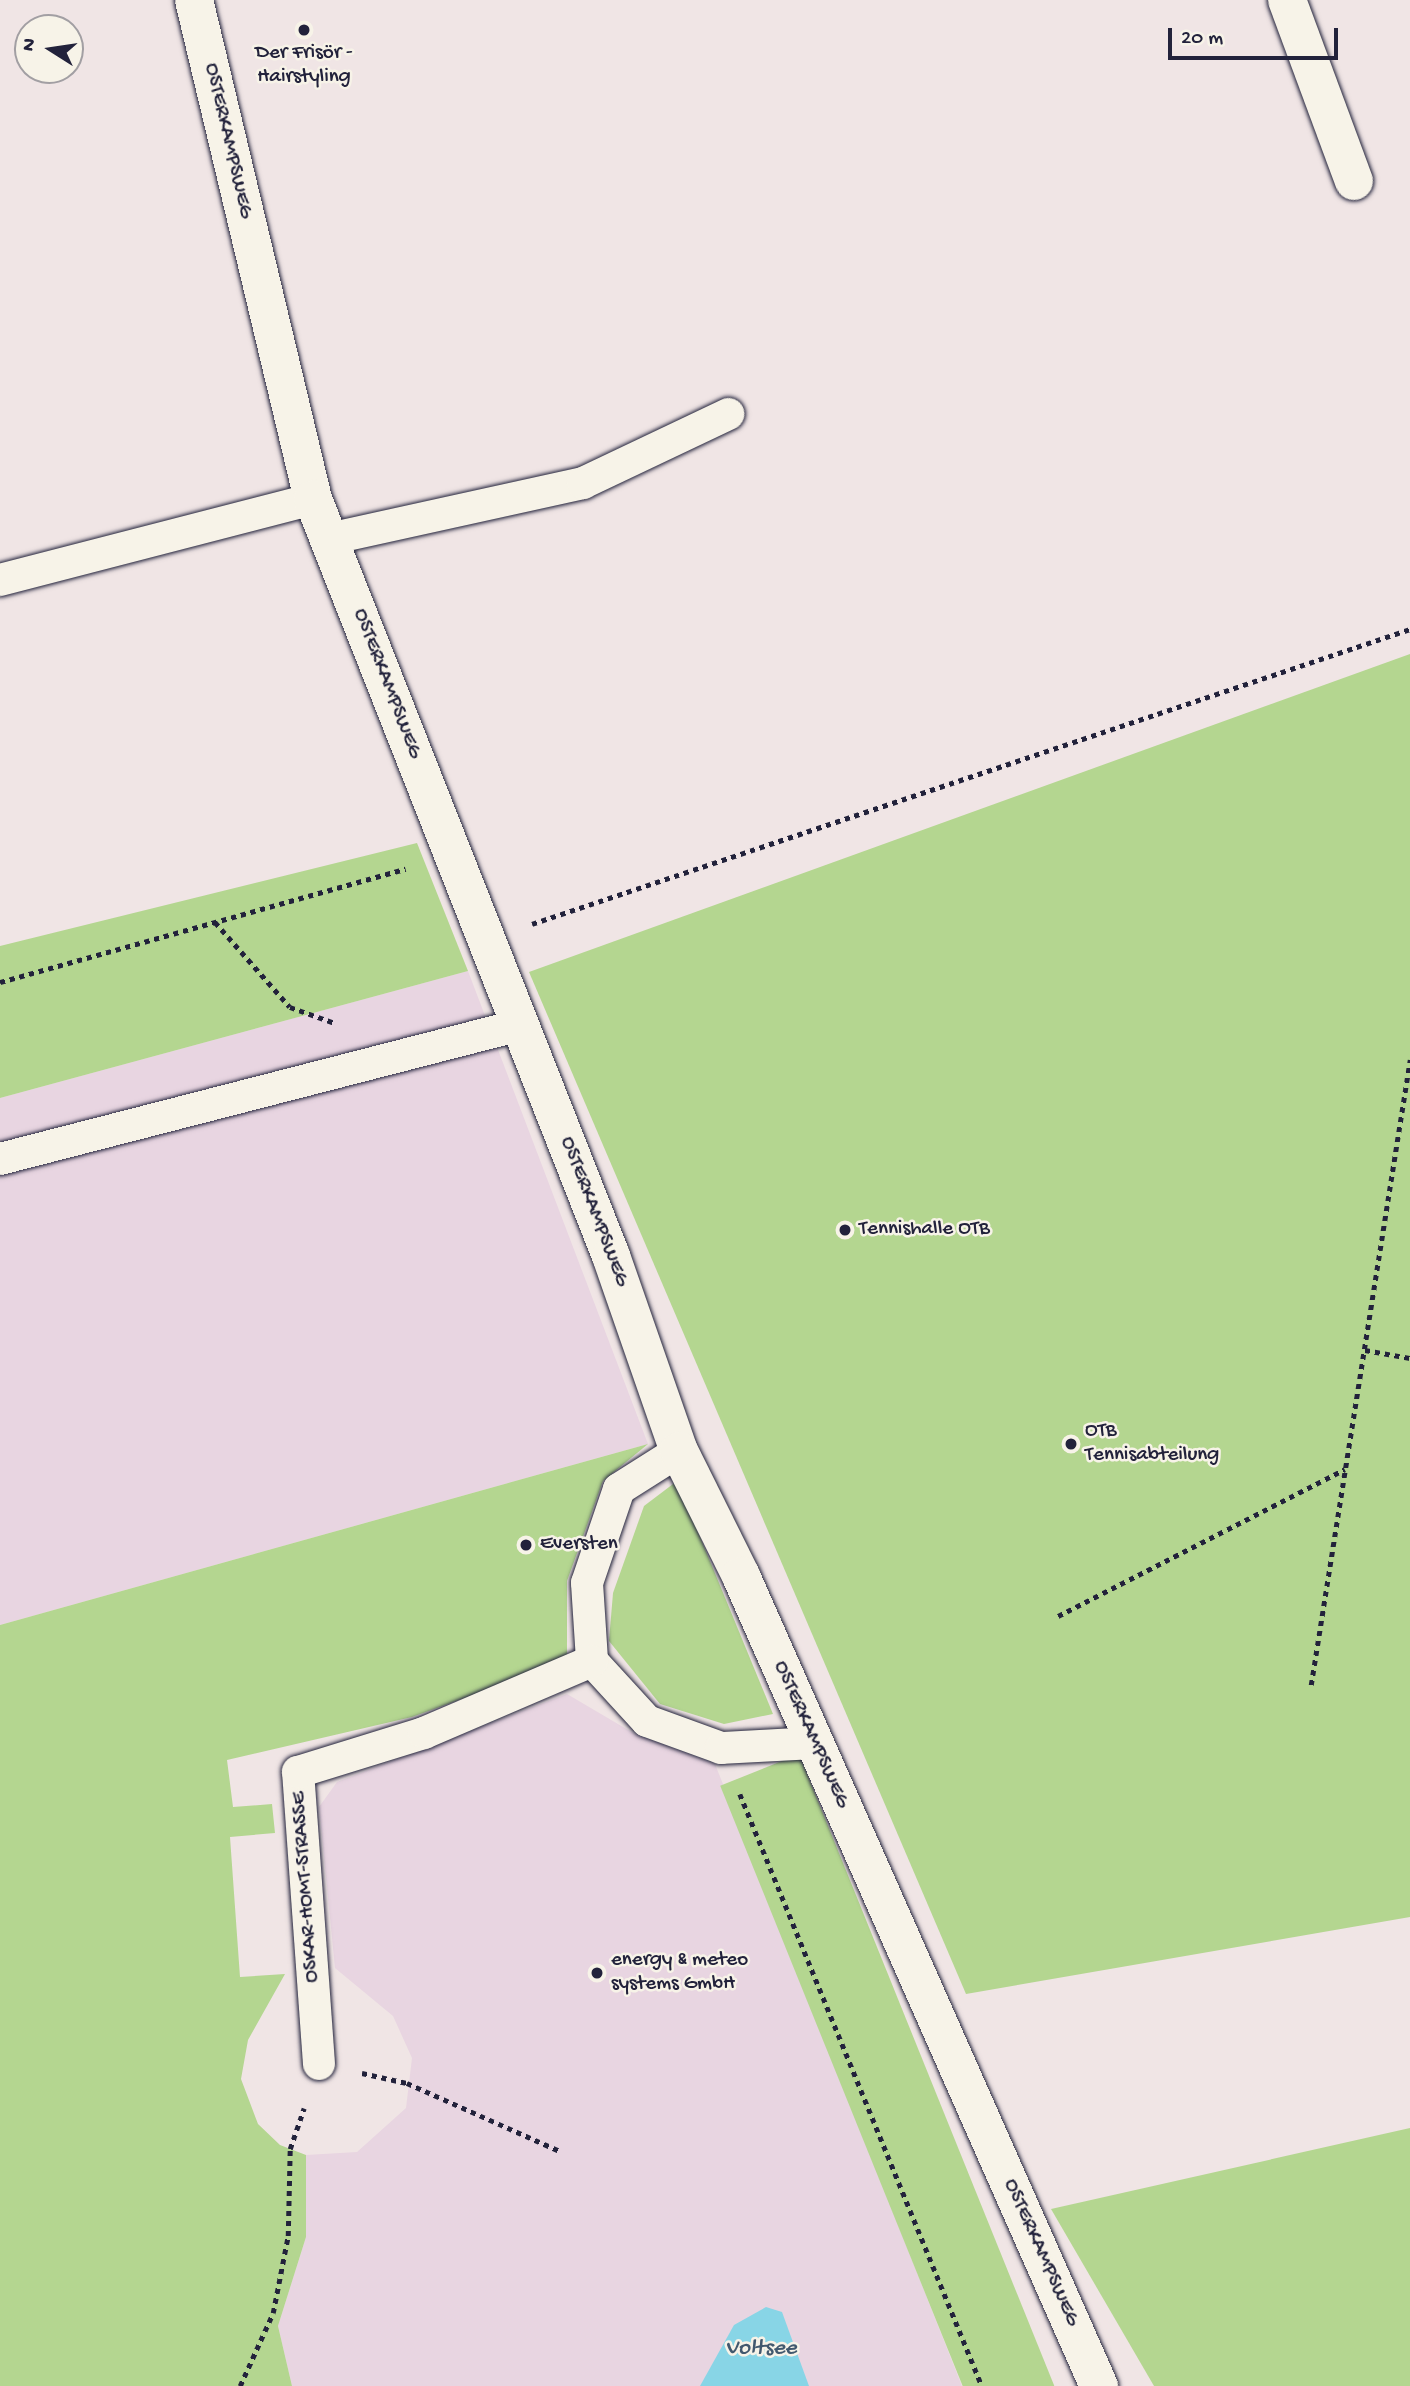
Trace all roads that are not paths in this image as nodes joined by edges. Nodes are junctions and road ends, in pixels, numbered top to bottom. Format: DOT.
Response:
graph roads {
  1 [pos="194,0"];
  2 [pos="1287,0"];
  3 [pos="1354,181"];
  4 [pos="728,414"];
  5 [pos="313,499"];
  6 [pos="329,540"];
  7 [pos="0,580"];
  8 [pos="520,1025"];
  9 [pos="0,1159"];
  10 [pos="679,1451"];
  11 [pos="592,1661"];
  12 [pos="813,1743"];
  13 [pos="319,2064"];
  14 [pos="1099,2386"];
  1 -- 5 [label="street, OSTERKAMPSWEG"];
  2 -- 3 [label="street"];
  4 -- 6 [label="lane"];
  5 -- 6 [label="street, OSTERKAMPSWEG"];
  5 -- 7 [label="lane"];
  6 -- 8 [label="street, OSTERKAMPSWEG"];
  8 -- 9 [label="lane"];
  8 -- 10 [label="street, OSTERKAMPSWEG"];
  10 -- 11 [label="lane"];
  10 -- 12 [label="street, OSTERKAMPSWEG"];
  11 -- 12 [label="lane"];
  11 -- 13 [label="lane, OSKAR-HOMT-STRASSE"];
  12 -- 14 [label="street, OSTERKAMPSWEG"];
}
